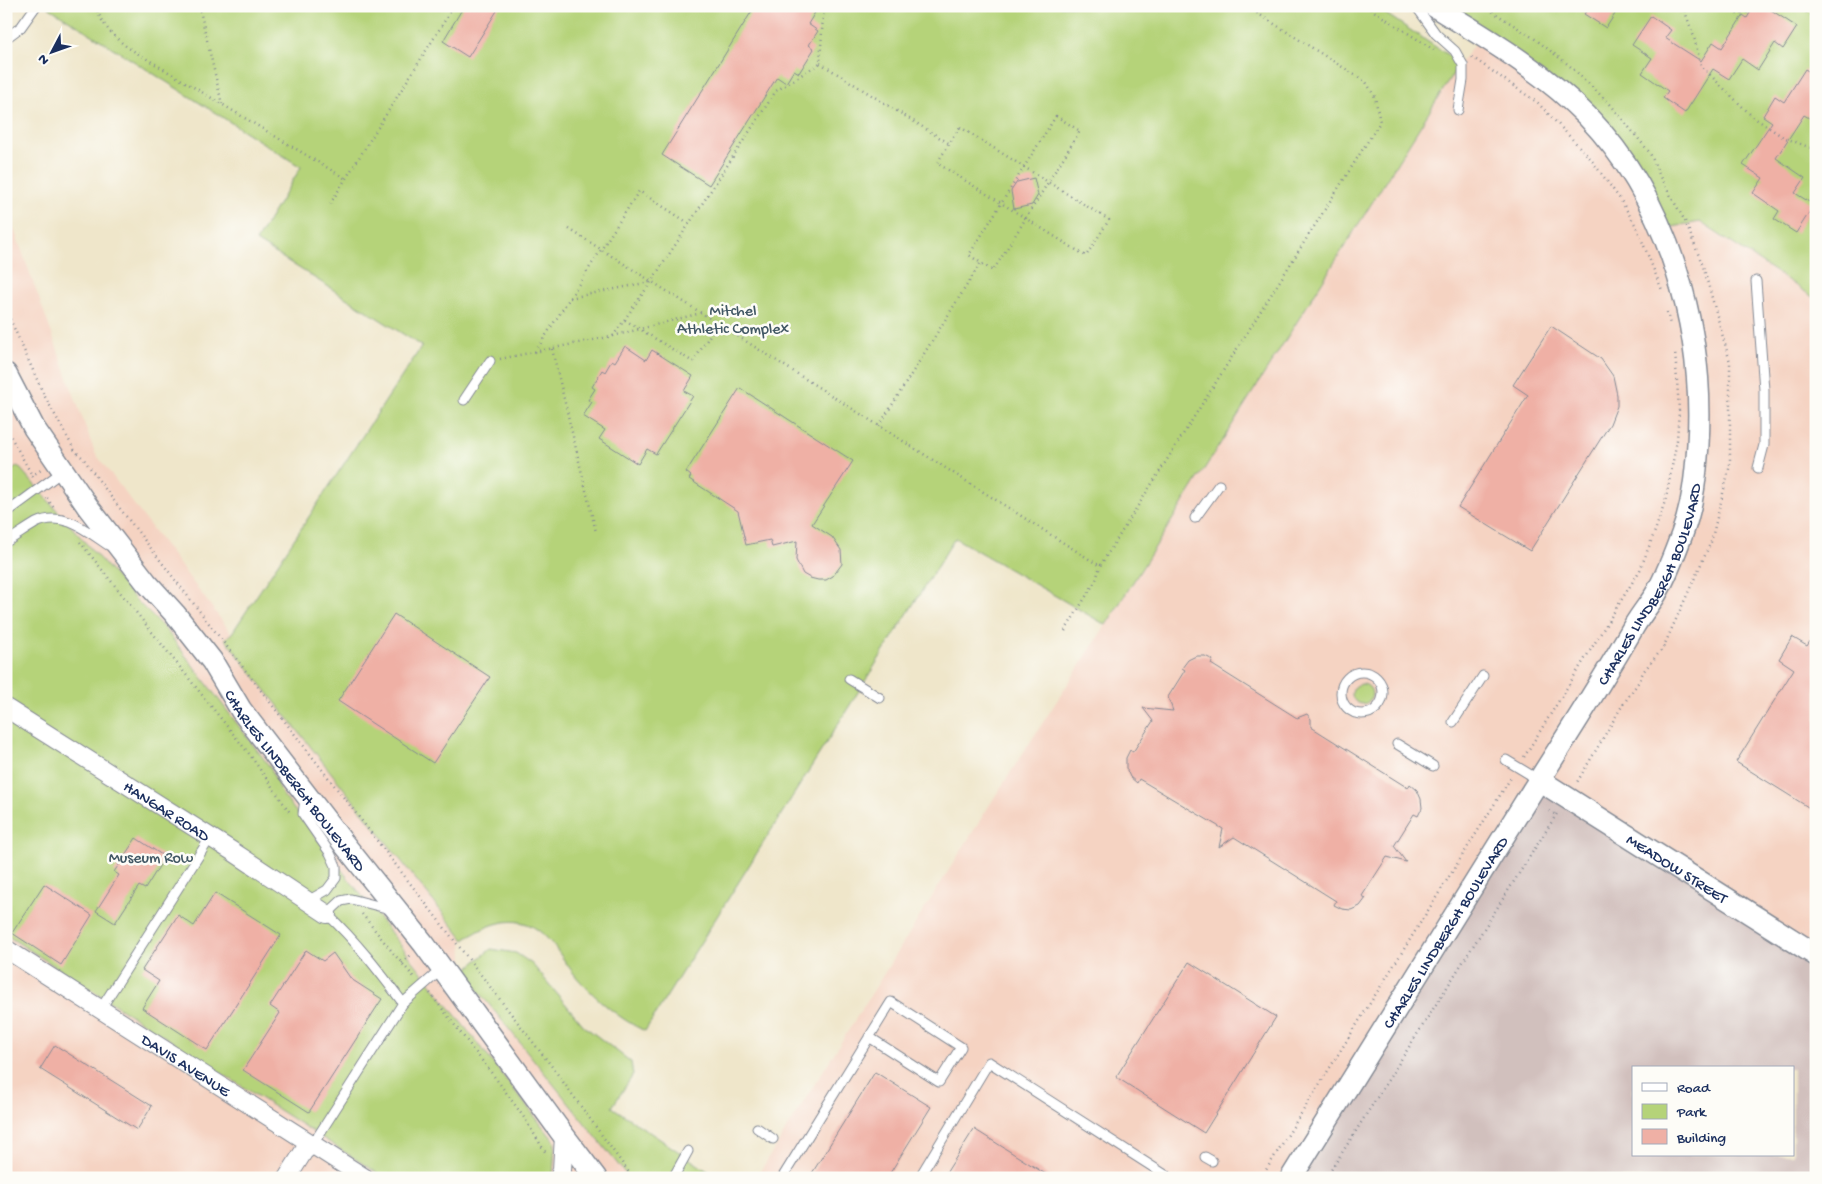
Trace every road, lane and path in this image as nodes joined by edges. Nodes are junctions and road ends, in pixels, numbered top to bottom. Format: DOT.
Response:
graph roads {
  1 [pos="36,6"];
  2 [pos="96,6"];
  3 [pos="199,6"];
  4 [pos="454,6"];
  5 [pos="828,6"];
  6 [pos="1246,6"];
  7 [pos="1366,6"];
  8 [pos="1416,6"];
  9 [pos="1434,6"];
  10 [pos="1484,6"];
  11 [pos="1683,6"];
  12 [pos="1724,6"];
  13 [pos="1752,6"];
  14 [pos="1798,6"];
  15 [pos="1816,18"];
  16 [pos="6,38"];
  17 [pos="1460,60"];
  18 [pos="820,63"];
  19 [pos="222,104"];
  20 [pos="1458,110"];
  21 [pos="950,144"];
  22 [pos="1816,150"];
  23 [pos="1023,167"];
  24 [pos="346,179"];
  25 [pos="1048,183"];
  26 [pos="1001,203"];
  27 [pos="330,204"];
  28 [pos="1026,219"];
  29 [pos="690,224"];
  30 [pos="569,229"];
  31 [pos="601,249"];
  32 [pos="980,263"];
  33 [pos="1756,281"];
  34 [pos="651,282"];
  35 [pos="1664,296"];
  36 [pos="569,298"];
  37 [pos="1666,306"];
  38 [pos="6,310"];
  39 [pos="701,313"];
  40 [pos="625,320"];
  41 [pos="717,324"];
  42 [pos="1670,325"];
  43 [pos="641,329"];
  44 [pos="614,336"];
  45 [pos="1674,344"];
  46 [pos="552,349"];
  47 [pos="534,352"];
  48 [pos="490,361"];
  49 [pos="6,374"];
  50 [pos="464,400"];
  51 [pos="879,426"];
  52 [pos="6,428"];
  53 [pos="1758,468"];
  54 [pos="64,471"];
  55 [pos="1219,484"];
  56 [pos="41,487"];
  57 [pos="6,513"];
  58 [pos="1195,518"];
  59 [pos="64,520"];
  60 [pos="596,532"];
  61 [pos="6,542"];
  62 [pos="126,557"];
  63 [pos="1100,566"];
  64 [pos="1065,631"];
  65 [pos="1483,676"];
  66 [pos="849,678"];
  67 [pos="1383,692"];
  68 [pos="880,698"];
  69 [pos="6,708"];
  70 [pos="1452,722"];
  71 [pos="1397,744"];
  72 [pos="1527,752"];
  73 [pos="1533,755"];
  74 [pos="1506,760"];
  75 [pos="1433,766"];
  76 [pos="1518,767"];
  77 [pos="1539,780"];
  78 [pos="1506,786"];
  79 [pos="1511,789"];
  80 [pos="306,796"];
  81 [pos="1562,807"];
  82 [pos="1549,811"];
  83 [pos="293,818"];
  84 [pos="210,838"];
  85 [pos="352,898"];
  86 [pos="306,902"];
  87 [pos="396,910"];
  88 [pos="327,914"];
  89 [pos="6,949"];
  90 [pos="1816,955"];
  91 [pos="442,968"];
  92 [pos="422,985"];
  93 [pos="402,1003"];
  94 [pos="100,1010"];
  95 [pos="869,1037"];
  96 [pos="757,1128"];
  97 [pos="564,1136"];
  98 [pos="774,1138"];
  99 [pos="313,1144"];
  100 [pos="688,1151"];
  101 [pos="560,1174"];
  102 [pos="287,1178"];
  103 [pos="366,1178"];
  104 [pos="596,1178"];
  105 [pos="633,1178"];
  106 [pos="673,1178"];
  107 [pos="782,1178"];
  108 [pos="919,1178"];
  109 [pos="1170,1178"];
  110 [pos="1261,1178"];
  111 [pos="1291,1178"];
  112 [pos="1326,1178"];
  1 -- 16 [label="lane"];
  2 -- 19 [label="path"];
  3 -- 19 [label="path"];
  4 -- 24 [label="path"];
  5 -- 18 [label="path"];
  6 -- 63 [label="path"];
  7 -- 17 [label="path"];
  8 -- 17 [label="lane"];
  9 -- 77 [label="street, CHARLES LINDBERGH BOULEVARD"];
  10 -- 81 [label="path"];
  11 -- 22 [label="path"];
  12 -- 13 [label="path"];
  14 -- 15 [label="path"];
  17 -- 20 [label="lane"];
  17 -- 35 [label="path"];
  18 -- 21 [label="path"];
  18 -- 29 [label="path"];
  19 -- 24 [label="path"];
  21 -- 23 [label="path"];
  21 -- 26 [label="path"];
  23 -- 25 [label="path"];
  23 -- 25 [label="path"];
  23 -- 26 [label="path"];
  24 -- 27 [label="path"];
  25 -- 28 [label="path"];
  25 -- 28 [label="path"];
  26 -- 28 [label="path"];
  26 -- 32 [label="path"];
  28 -- 32 [label="path"];
  29 -- 31 [label="path"];
  29 -- 34 [label="path"];
  30 -- 31 [label="path"];
  31 -- 34 [label="path"];
  31 -- 36 [label="path"];
  32 -- 51 [label="path"];
  33 -- 53 [label="lane"];
  34 -- 36 [label="path"];
  34 -- 39 [label="path"];
  34 -- 40 [label="path"];
  36 -- 47 [label="path"];
  37 -- 42 [label="path"];
  38 -- 105 [label="path"];
  39 -- 41 [label="path"];
  39 -- 43 [label="path"];
  40 -- 43 [label="path"];
  40 -- 44 [label="path"];
  41 -- 43 [label="path"];
  41 -- 51 [label="path"];
  43 -- 44 [label="path"];
  44 -- 46 [label="path"];
  45 -- 72 [label="path"];
  46 -- 47 [label="path"];
  46 -- 60 [label="path"];
  47 -- 48 [label="path"];
  48 -- 50 [label="lane"];
  49 -- 54 [label="street, CHARLES LINDBERGH BOULEVARD"];
  51 -- 63 [label="path"];
  52 -- 56 [label="path"];
  54 -- 56 [label="lane"];
  54 -- 62 [label="street, CHARLES LINDBERGH BOULEVARD"];
  55 -- 58 [label="lane"];
  56 -- 57 [label="lane"];
  56 -- 59 [label="path"];
  59 -- 61 [label="lane"];
  59 -- 62 [label="lane"];
  59 -- 83 [label="path"];
  62 -- 80 [label="street, CHARLES LINDBERGH BOULEVARD"];
  63 -- 64 [label="path"];
  65 -- 70 [label="lane"];
  66 -- 68 [label="lane"];
  67 -- 67 [label="lane"];
  69 -- 84 [label="street, HANGAR ROAD"];
  71 -- 75 [label="lane"];
  72 -- 73 [label="path"];
  72 -- 76 [label="path"];
  74 -- 76 [label="lane"];
  76 -- 77 [label="lane"];
  76 -- 78 [label="path"];
  77 -- 81 [label="street, MEADOW STREET"];
  77 -- 111 [label="street, CHARLES LINDBERGH BOULEVARD"];
  78 -- 79 [label="path"];
  78 -- 110 [label="path"];
  80 -- 86 [label="lane"];
  80 -- 87 [label="street, CHARLES LINDBERGH BOULEVARD"];
  81 -- 82 [label="path"];
  81 -- 90 [label="street, MEADOW STREET"];
  81 -- 112 [label="path"];
  84 -- 86 [label="street, HANGAR ROAD"];
  84 -- 94 [label="lane"];
  85 -- 87 [label="lane"];
  85 -- 88 [label="lane"];
  85 -- 92 [label="path"];
  86 -- 88 [label="street, HANGAR ROAD"];
  87 -- 91 [label="street, CHARLES LINDBERGH BOULEVARD"];
  88 -- 93 [label="lane"];
  89 -- 94 [label="street, DAVIS AVENUE"];
  91 -- 92 [label="lane"];
  91 -- 97 [label="street, CHARLES LINDBERGH BOULEVARD"];
  92 -- 93 [label="lane"];
  92 -- 101 [label="path"];
  93 -- 99 [label="lane"];
  94 -- 99 [label="street, DAVIS AVENUE"];
  95 -- 95 [label="lane"];
  95 -- 107 [label="lane"];
  96 -- 98 [label="lane"];
  97 -- 101 [label="street"];
  97 -- 104 [label="street, CHARLES LINDBERGH BOULEVARD"];
  99 -- 102 [label="street"];
  99 -- 103 [label="street, DAVIS AVENUE"];
  100 -- 106 [label="lane"];
  108 -- 109 [label="lane"];
}
